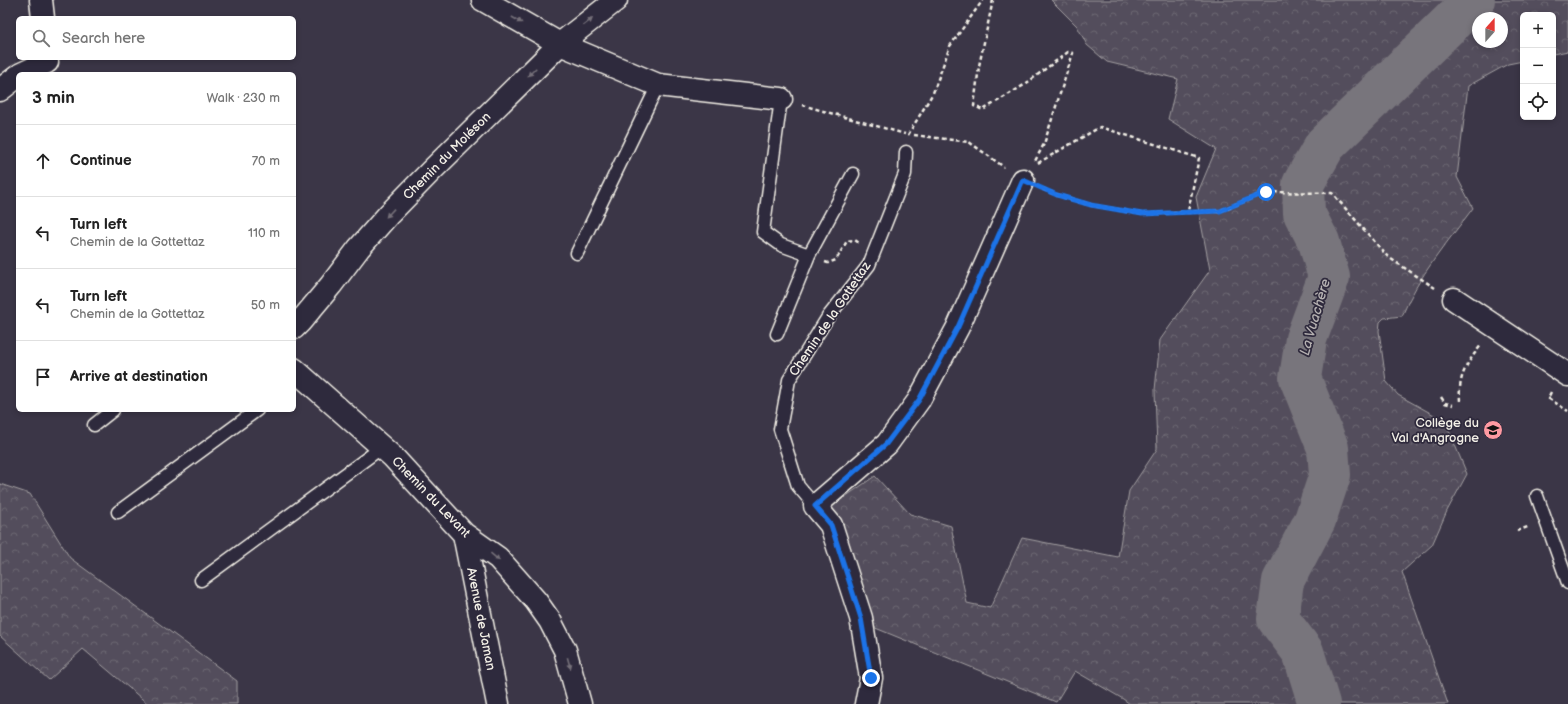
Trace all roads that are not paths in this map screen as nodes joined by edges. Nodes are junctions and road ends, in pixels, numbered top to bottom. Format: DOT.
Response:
graph roads {
  1 [pos="41,0"];
  2 [pos="483,0"];
  3 [pos="616,0"];
  4 [pos="43,16"];
  5 [pos="560,44"];
  6 [pos="49,65"];
  7 [pos="27,72"];
  8 [pos="16,78"];
  9 [pos="658,86"];
  10 [pos="0,90"];
  11 [pos="780,99"];
  12 [pos="906,152"];
  13 [pos="853,174"];
  14 [pos="1023,180"];
  15 [pos="577,254"];
  16 [pos="810,255"];
  17 [pos="1454,299"];
  18 [pos="296,326"];
  19 [pos="777,334"];
  20 [pos="1568,375"];
  21 [pos="297,376"];
  22 [pos="110,412"];
  23 [pos="254,412"];
  24 [pos="94,425"];
  25 [pos="381,448"];
  26 [pos="1537,496"];
  27 [pos="815,506"];
  28 [pos="118,512"];
  29 [pos="464,534"];
  30 [pos="201,580"];
  31 [pos="1568,583"];
  32 [pos="498,704"];
  33 [pos="580,704"];
  34 [pos="866,704"];
  1 -- 4 [label="street"];
  2 -- 5 [label="street, one-way"];
  5 -- 3 [label="street, Chemin du Moléson, one-way"];
  5 -- 9 [label="street"];
  5 -- 18 [label="street, Chemin du Moléson, one-way"];
  6 -- 7 [label="street"];
  8 -- 10 [label="street"];
  9 -- 11 [label="street"];
  9 -- 15 [label="lane"];
  11 -- 16 [label="lane"];
  12 -- 27 [label="lane, Chemin de la Gottettaz"];
  13 -- 16 [label="lane"];
  14 -- 27 [label="street"];
  16 -- 19 [label="lane"];
  17 -- 20 [label="street"];
  21 -- 25 [label="street, Chemin du Levant"];
  22 -- 24 [label="lane"];
  23 -- 28 [label="lane"];
  25 -- 29 [label="street, Chemin du Levant"];
  25 -- 30 [label="lane, Chemin du Levant"];
  26 -- 31 [label="lane"];
  27 -- 34 [label="street, Chemin de la Gottettaz"];
  29 -- 32 [label="street, Avenue de Jaman"];
  29 -- 33 [label="street, Chemin du Levant, one-way"];
}
